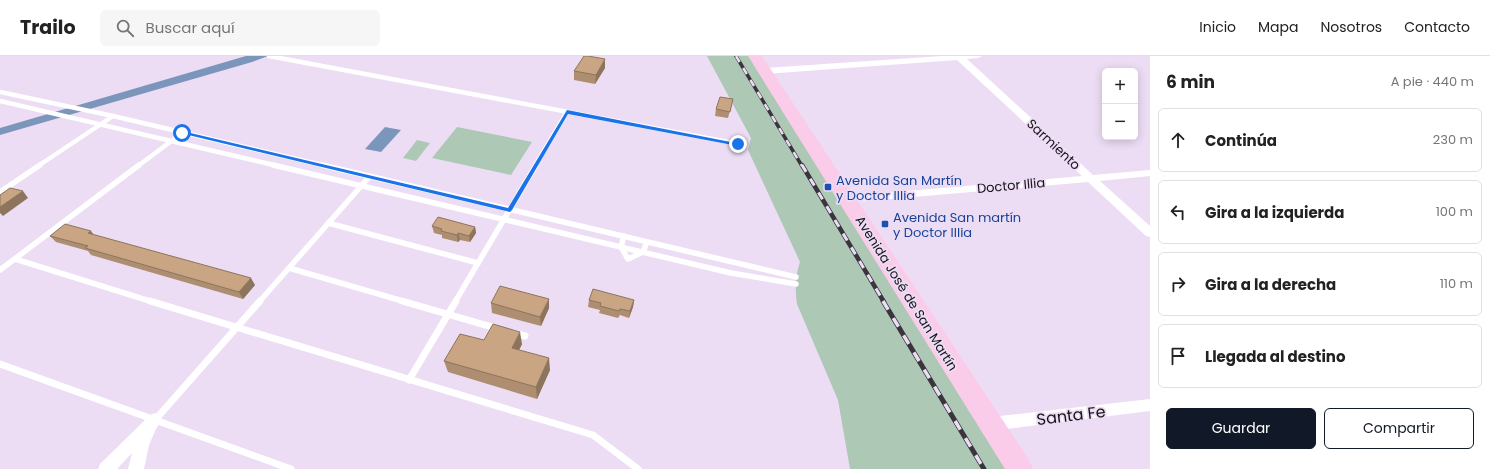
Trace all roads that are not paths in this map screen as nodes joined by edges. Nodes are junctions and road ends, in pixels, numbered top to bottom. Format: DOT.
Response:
graph roads {
  1 [pos="269,56"];
  2 [pos="978,56"];
  3 [pos="958,57"];
  4 [pos="760,64"];
  5 [pos="0,92"];
  6 [pos="0,101"];
  7 [pos="567,112"];
  8 [pos="113,116"];
  9 [pos="102,124"];
  10 [pos="182,133"];
  11 [pos="172,140"];
  12 [pos="738,144"];
  13 [pos="1150,173"];
  14 [pos="369,177"];
  15 [pos="1091,178"];
  16 [pos="359,186"];
  17 [pos="0,192"];
  18 [pos="848,200"];
  19 [pos="510,210"];
  20 [pos="503,219"];
  21 [pos="328,223"];
  22 [pos="1150,233"];
  23 [pos="624,236"];
  24 [pos="647,242"];
  25 [pos="621,247"];
  26 [pos="643,252"];
  27 [pos="14,259"];
  28 [pos="478,263"];
  29 [pos="289,268"];
  30 [pos="0,270"];
  31 [pos="796,277"];
  32 [pos="796,284"];
  33 [pos="448,314"];
  34 [pos="237,328"];
  35 [pos="525,336"];
  36 [pos="0,364"];
  37 [pos="409,380"];
  38 [pos="1150,405"];
  39 [pos="155,420"];
  40 [pos="991,424"];
  41 [pos="106,469"];
  42 [pos="136,469"];
  43 [pos="291,469"];
  44 [pos="638,469"];
  45 [pos="1020,469"];
  1 -- 7 [label="lane"];
  2 -- 3 [label="street"];
  3 -- 4 [label="street"];
  3 -- 15 [label="street, Sarmiento"];
  4 -- 18 [label="main road, Avenida José de San Martín"];
  5 -- 8 [label="lane"];
  6 -- 9 [label="lane"];
  7 -- 12 [label="lane"];
  7 -- 19 [label="lane"];
  8 -- 9 [label="lane"];
  8 -- 10 [label="lane"];
  9 -- 11 [label="lane"];
  9 -- 17 [label="lane"];
  10 -- 11 [label="lane"];
  10 -- 14 [label="lane"];
  11 -- 16 [label="lane"];
  11 -- 27 [label="lane"];
  13 -- 15 [label="street, Doctor Illia"];
  14 -- 16 [label="lane"];
  14 -- 19 [label="lane"];
  15 -- 18 [label="street, Doctor Illia"];
  15 -- 22 [label="street, Sarmiento"];
  16 -- 20 [label="lane"];
  16 -- 21 [label="lane"];
  18 -- 40 [label="main road, Avenida José de San Martín"];
  19 -- 20 [label="lane"];
  19 -- 23 [label="lane"];
  20 -- 25 [label="lane"];
  20 -- 28 [label="lane"];
  21 -- 28 [label="lane"];
  21 -- 29 [label="lane"];
  23 -- 24 [label="lane"];
  23 -- 25 [label="lane"];
  24 -- 26 [label="lane"];
  24 -- 31 [label="lane"];
  25 -- 26 [label="lane"];
  25 -- 26 [label="lane"];
  26 -- 32 [label="lane"];
  27 -- 30 [label="lane"];
  27 -- 34 [label="lane"];
  28 -- 33 [label="lane"];
  29 -- 33 [label="lane"];
  29 -- 34 [label="lane"];
  33 -- 35 [label="lane"];
  33 -- 37 [label="lane"];
  34 -- 37 [label="lane"];
  34 -- 39 [label="lane"];
  36 -- 39 [label="lane"];
  37 -- 44 [label="lane"];
  38 -- 40 [label="street, Santa Fe"];
  39 -- 41 [label="street"];
  39 -- 42 [label="street"];
  39 -- 43 [label="lane"];
  40 -- 45 [label="main road, Avenida José de San Martín"];
}
